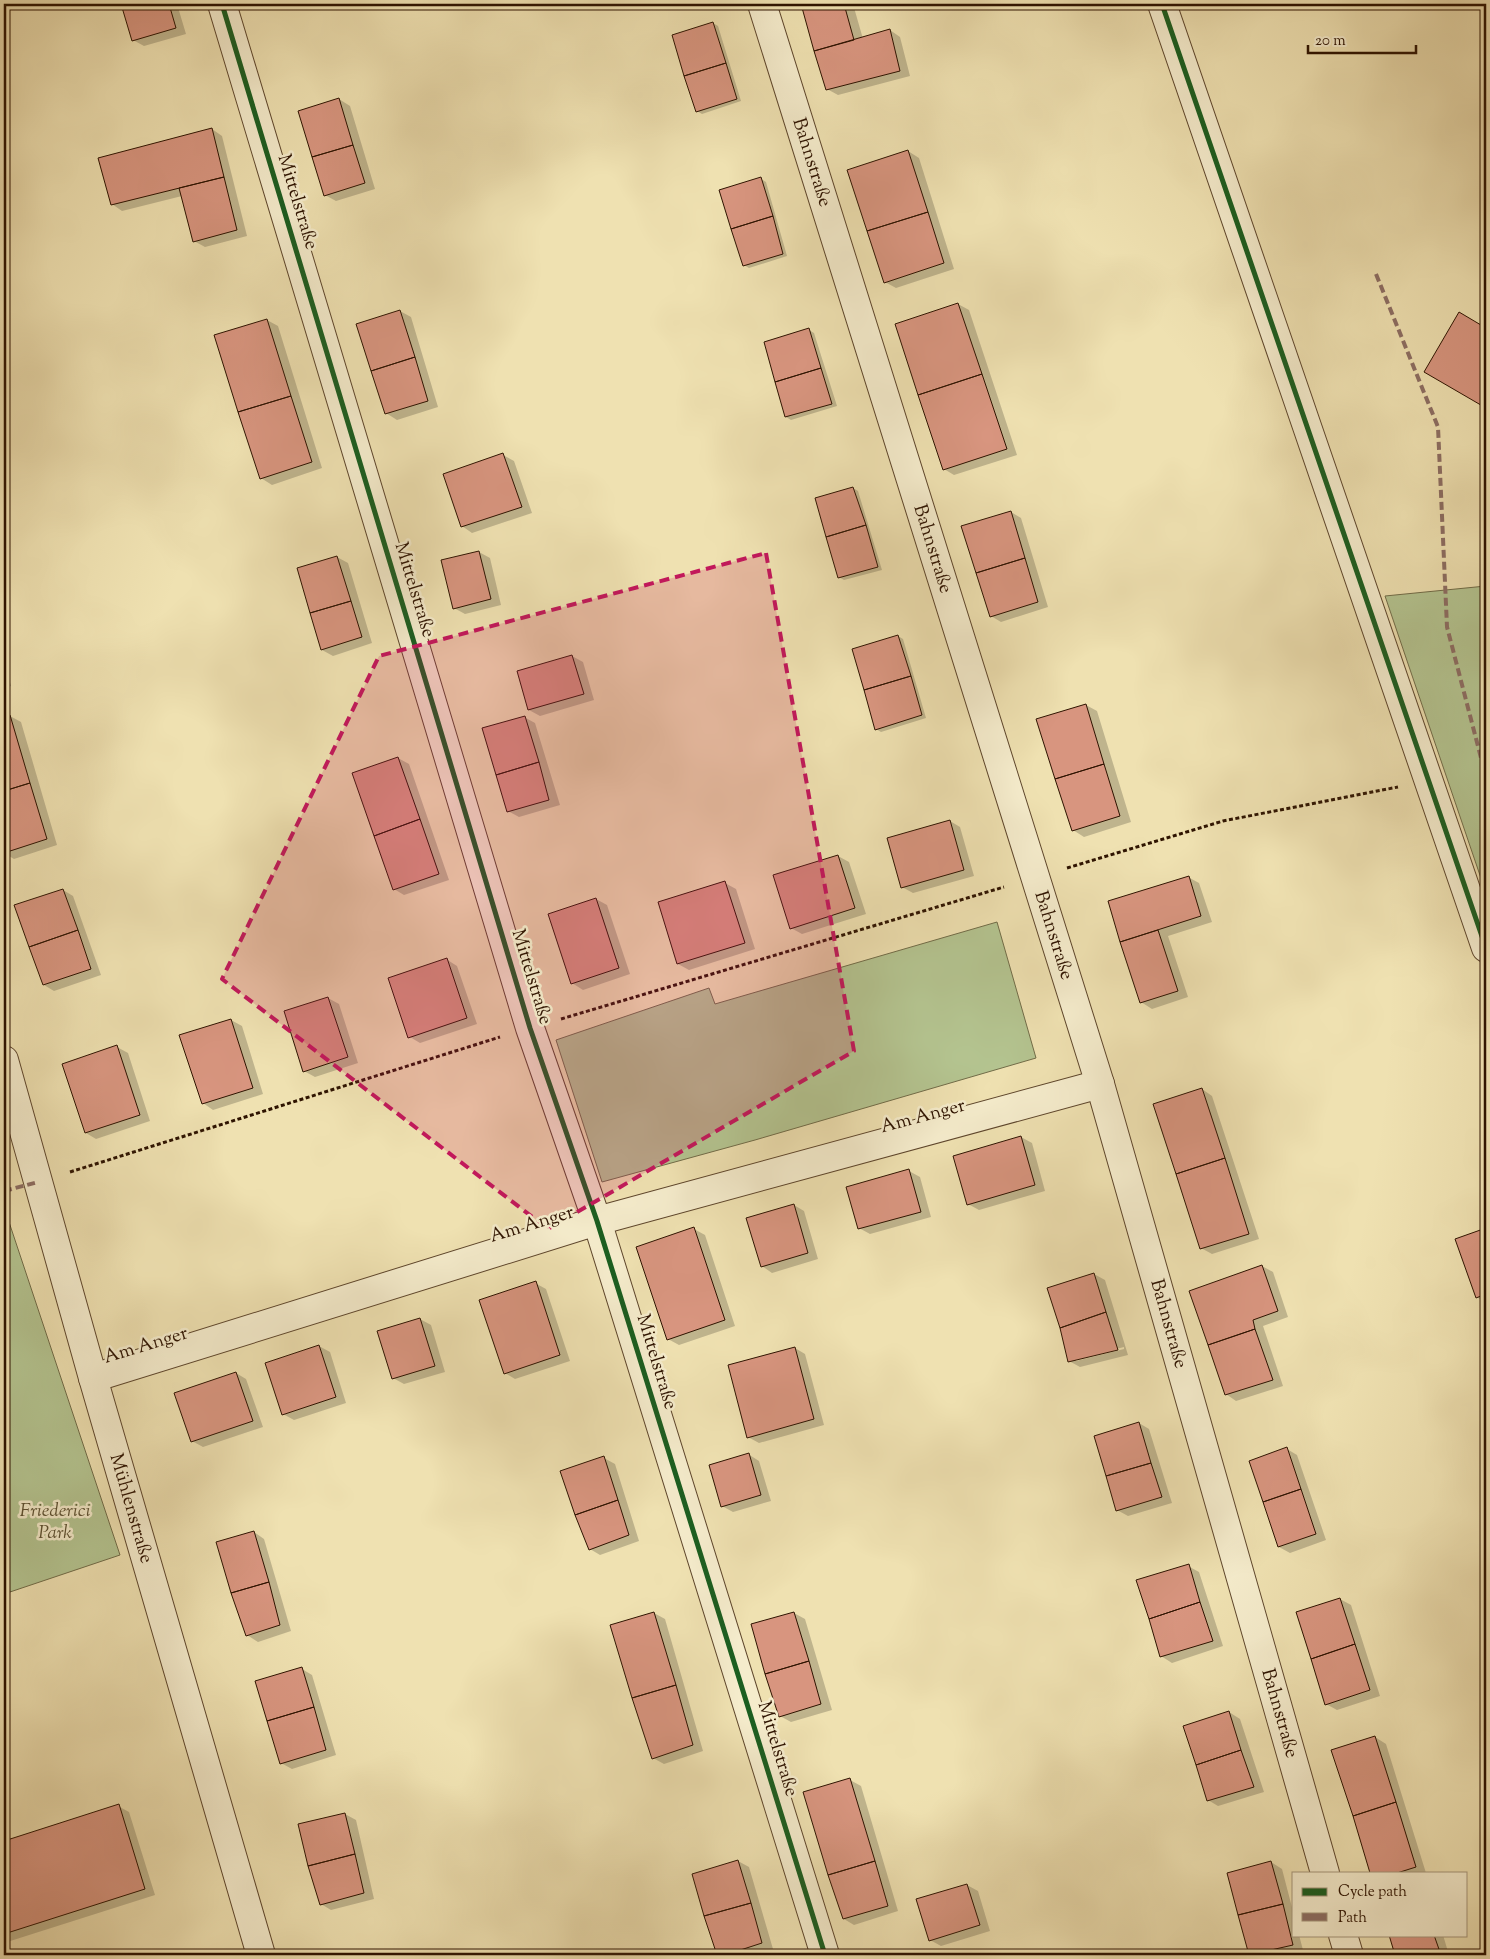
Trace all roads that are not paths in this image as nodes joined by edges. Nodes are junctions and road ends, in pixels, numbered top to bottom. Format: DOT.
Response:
graph roads {
  1 [pos="222,4"];
  2 [pos="762,4"];
  3 [pos="1162,4"];
  4 [pos="1486,948"];
  5 [pos="4,1060"];
  6 [pos="1100,1084"];
  7 [pos="597,1221"];
  8 [pos="93,1378"];
  9 [pos="1326,1872"];
  10 [pos="1343,1936"];
  11 [pos="261,1955"];
  12 [pos="825,1955"];
  13 [pos="1349,1955"];
  1 -- 7 [label="street, Mittelstraße"];
  2 -- 6 [label="street, Bahnstraße"];
  3 -- 4 [label="street"];
  5 -- 8 [label="street, Mühlenstraße"];
  6 -- 7 [label="street, Am Anger"];
  6 -- 9 [label="street, Bahnstraße"];
  7 -- 8 [label="street, Am Anger"];
  7 -- 12 [label="street, Mittelstraße"];
  8 -- 11 [label="street, Mühlenstraße"];
  10 -- 13 [label="street"];
}
